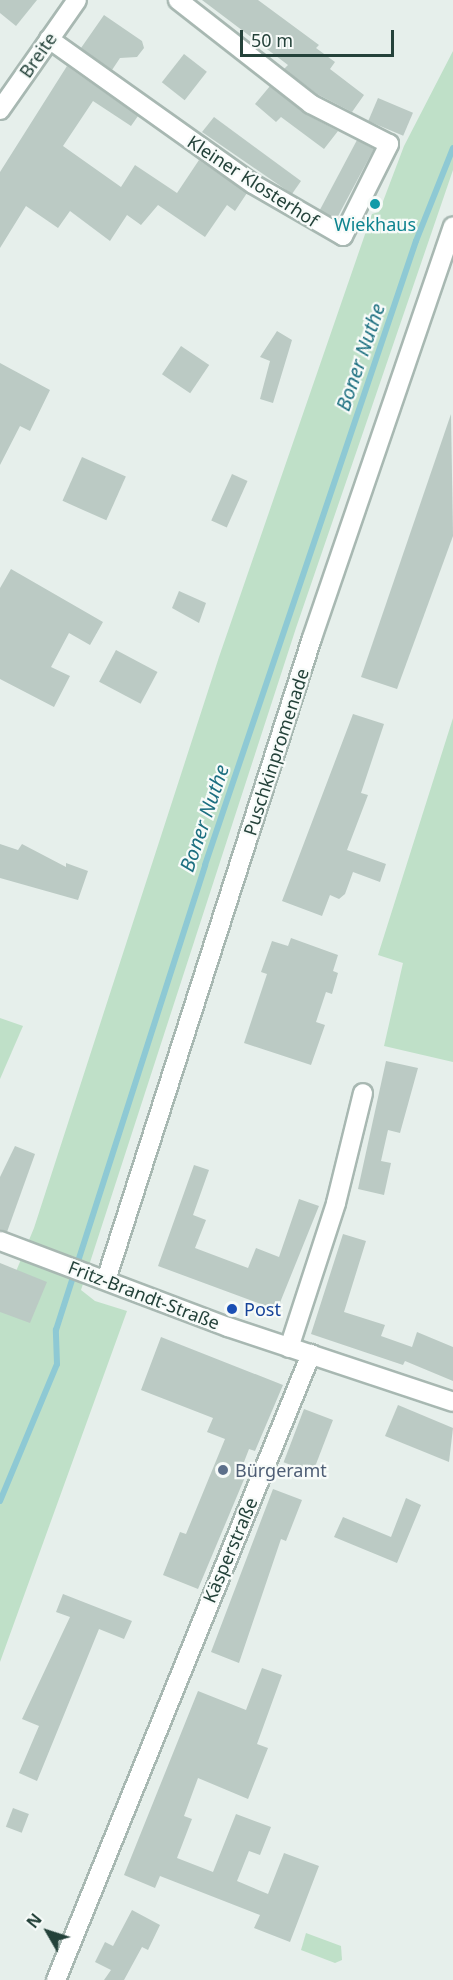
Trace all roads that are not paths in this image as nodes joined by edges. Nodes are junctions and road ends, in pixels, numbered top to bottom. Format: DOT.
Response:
graph roads {
  1 [pos="77,0"];
  2 [pos="178,0"];
  3 [pos="49,39"];
  4 [pos="0,110"];
  5 [pos="453,227"];
  6 [pos="363,1093"];
  7 [pos="0,1241"];
  8 [pos="100,1278"];
  9 [pos="289,1348"];
  10 [pos="311,1354"];
  11 [pos="453,1401"];
  12 [pos="56,1980"];
  1 -- 3 [label="street, Breite"];
  2 -- 3 [label="street, Kleiner Klosterhof"];
  3 -- 4 [label="street, Breite"];
  5 -- 8 [label="street, Puschkinpromenade"];
  6 -- 9 [label="street"];
  7 -- 8 [label="street, Fritz-Brandt-Straße"];
  8 -- 9 [label="street, Fritz-Brandt-Straße"];
  9 -- 10 [label="street"];
  10 -- 11 [label="street"];
  10 -- 12 [label="street, Käsperstraße"];
}
